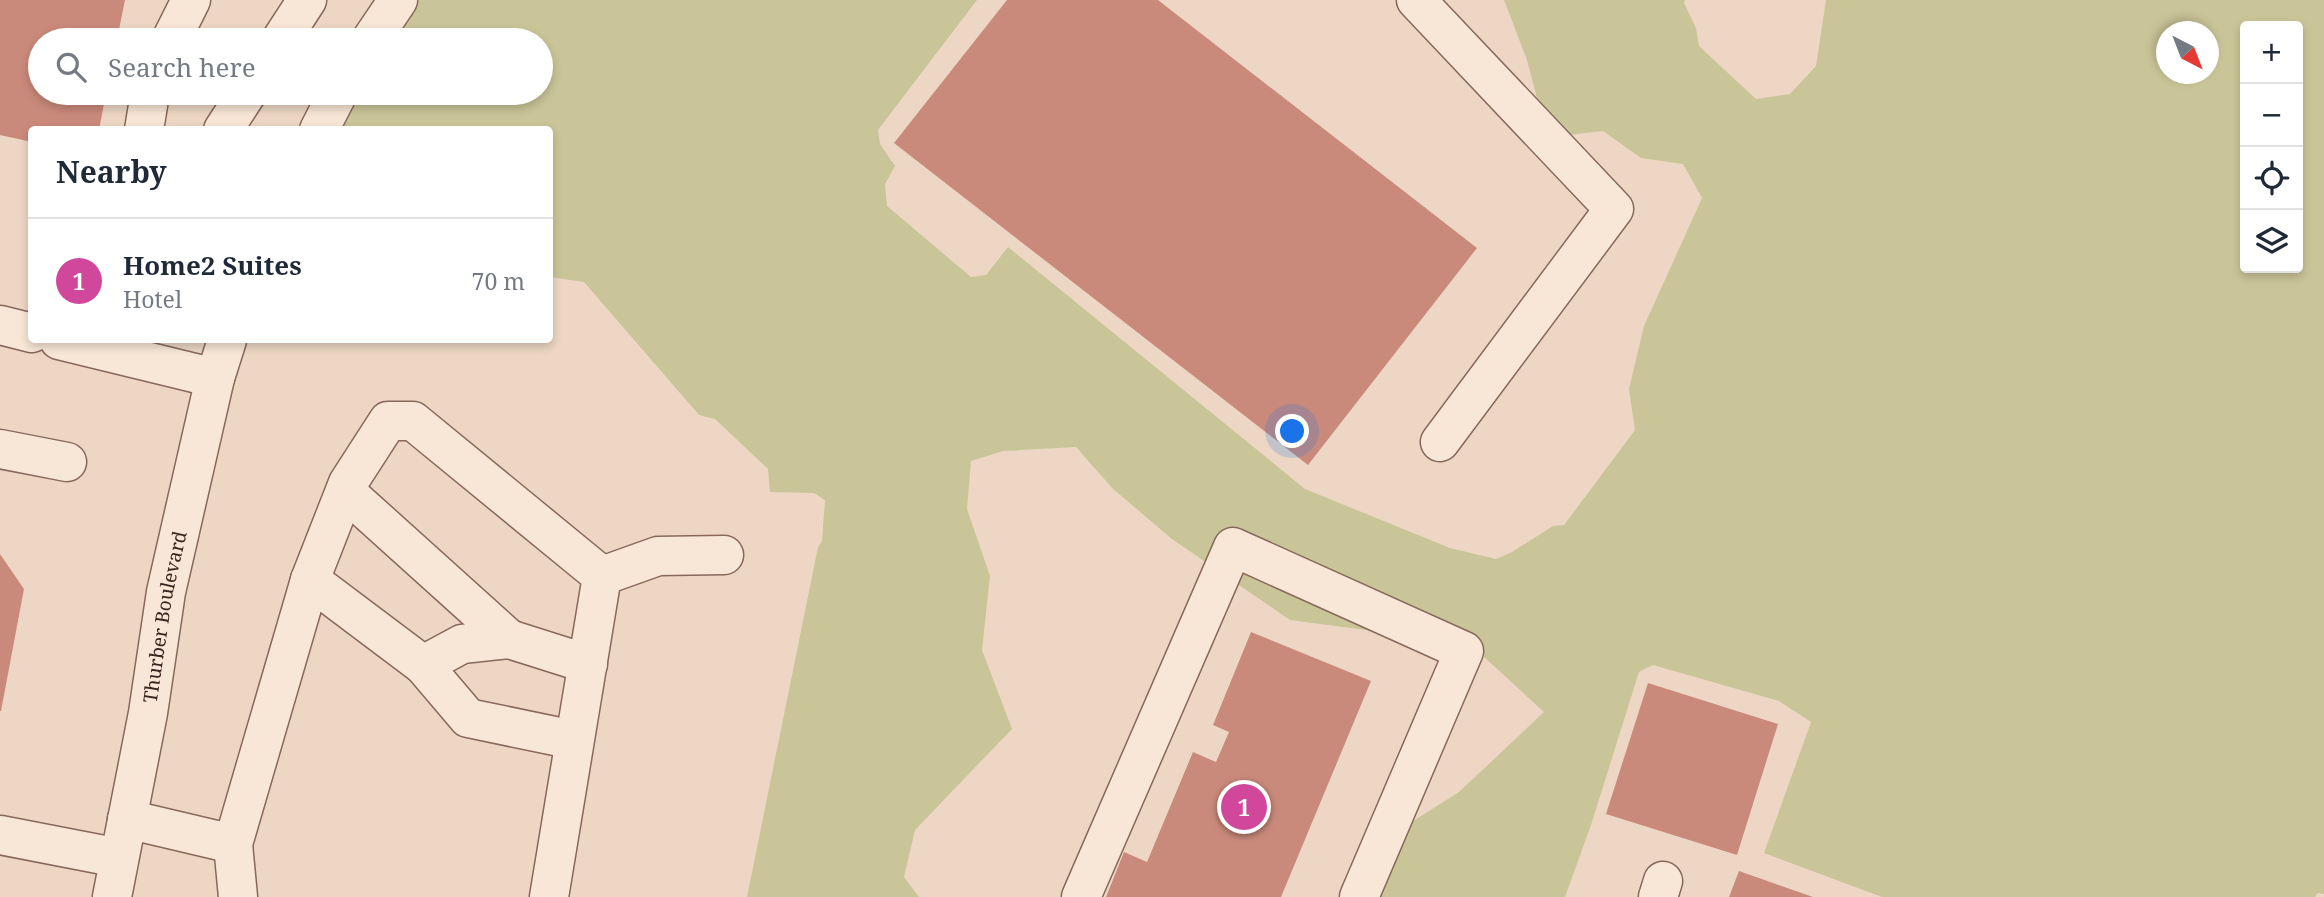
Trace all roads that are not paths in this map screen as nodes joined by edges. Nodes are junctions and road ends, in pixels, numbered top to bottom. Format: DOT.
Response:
graph roads {
  1 [pos="191,0"];
  2 [pos="307,0"];
  3 [pos="398,0"];
  4 [pos="1416,0"];
  5 [pos="176,28"];
  6 [pos="289,28"];
  7 [pos="380,28"];
  8 [pos="148,105"];
  9 [pos="239,105"];
  10 [pos="332,105"];
  11 [pos="145,126"];
  12 [pos="226,126"];
  13 [pos="321,126"];
  14 [pos="0,325"];
  15 [pos="28,332"];
  16 [pos="71,343"];
  17 [pos="226,343"];
  18 [pos="215,378"];
  19 [pos="1440,442"];
  20 [pos="0,449"];
  21 [pos="67,462"];
  22 [pos="346,492"];
  23 [pos="724,555"];
  24 [pos="602,576"];
  25 [pos="310,580"];
  26 [pos="509,639"];
  27 [pos="588,664"];
  28 [pos="423,665"];
  29 [pos="574,740"];
  30 [pos="127,819"];
  31 [pos="0,835"];
  32 [pos="233,844"];
  33 [pos="119,858"];
  34 [pos="112,897"];
  35 [pos="238,897"];
  36 [pos="549,897"];
  37 [pos="1081,897"];
  38 [pos="1359,897"];
  1 -- 5 [label="street"];
  2 -- 6 [label="street"];
  3 -- 7 [label="street"];
  4 -- 19 [label="street"];
  8 -- 11 [label="street"];
  9 -- 12 [label="street"];
  10 -- 13 [label="street"];
  14 -- 15 [label="street"];
  16 -- 18 [label="street"];
  17 -- 18 [label="street, Thurber Boulevard"];
  18 -- 30 [label="street, Thurber Boulevard"];
  20 -- 21 [label="street"];
  22 -- 24 [label="street"];
  22 -- 25 [label="street"];
  22 -- 26 [label="street"];
  23 -- 24 [label="street"];
  24 -- 27 [label="street"];
  25 -- 28 [label="street"];
  25 -- 32 [label="street"];
  26 -- 27 [label="street"];
  26 -- 28 [label="street"];
  27 -- 29 [label="street"];
  28 -- 29 [label="street"];
  29 -- 36 [label="street"];
  30 -- 32 [label="street"];
  30 -- 33 [label="street, Thurber Boulevard"];
  31 -- 33 [label="street"];
  32 -- 35 [label="street"];
  33 -- 34 [label="street, Thurber Boulevard"];
  37 -- 38 [label="street"];
}
